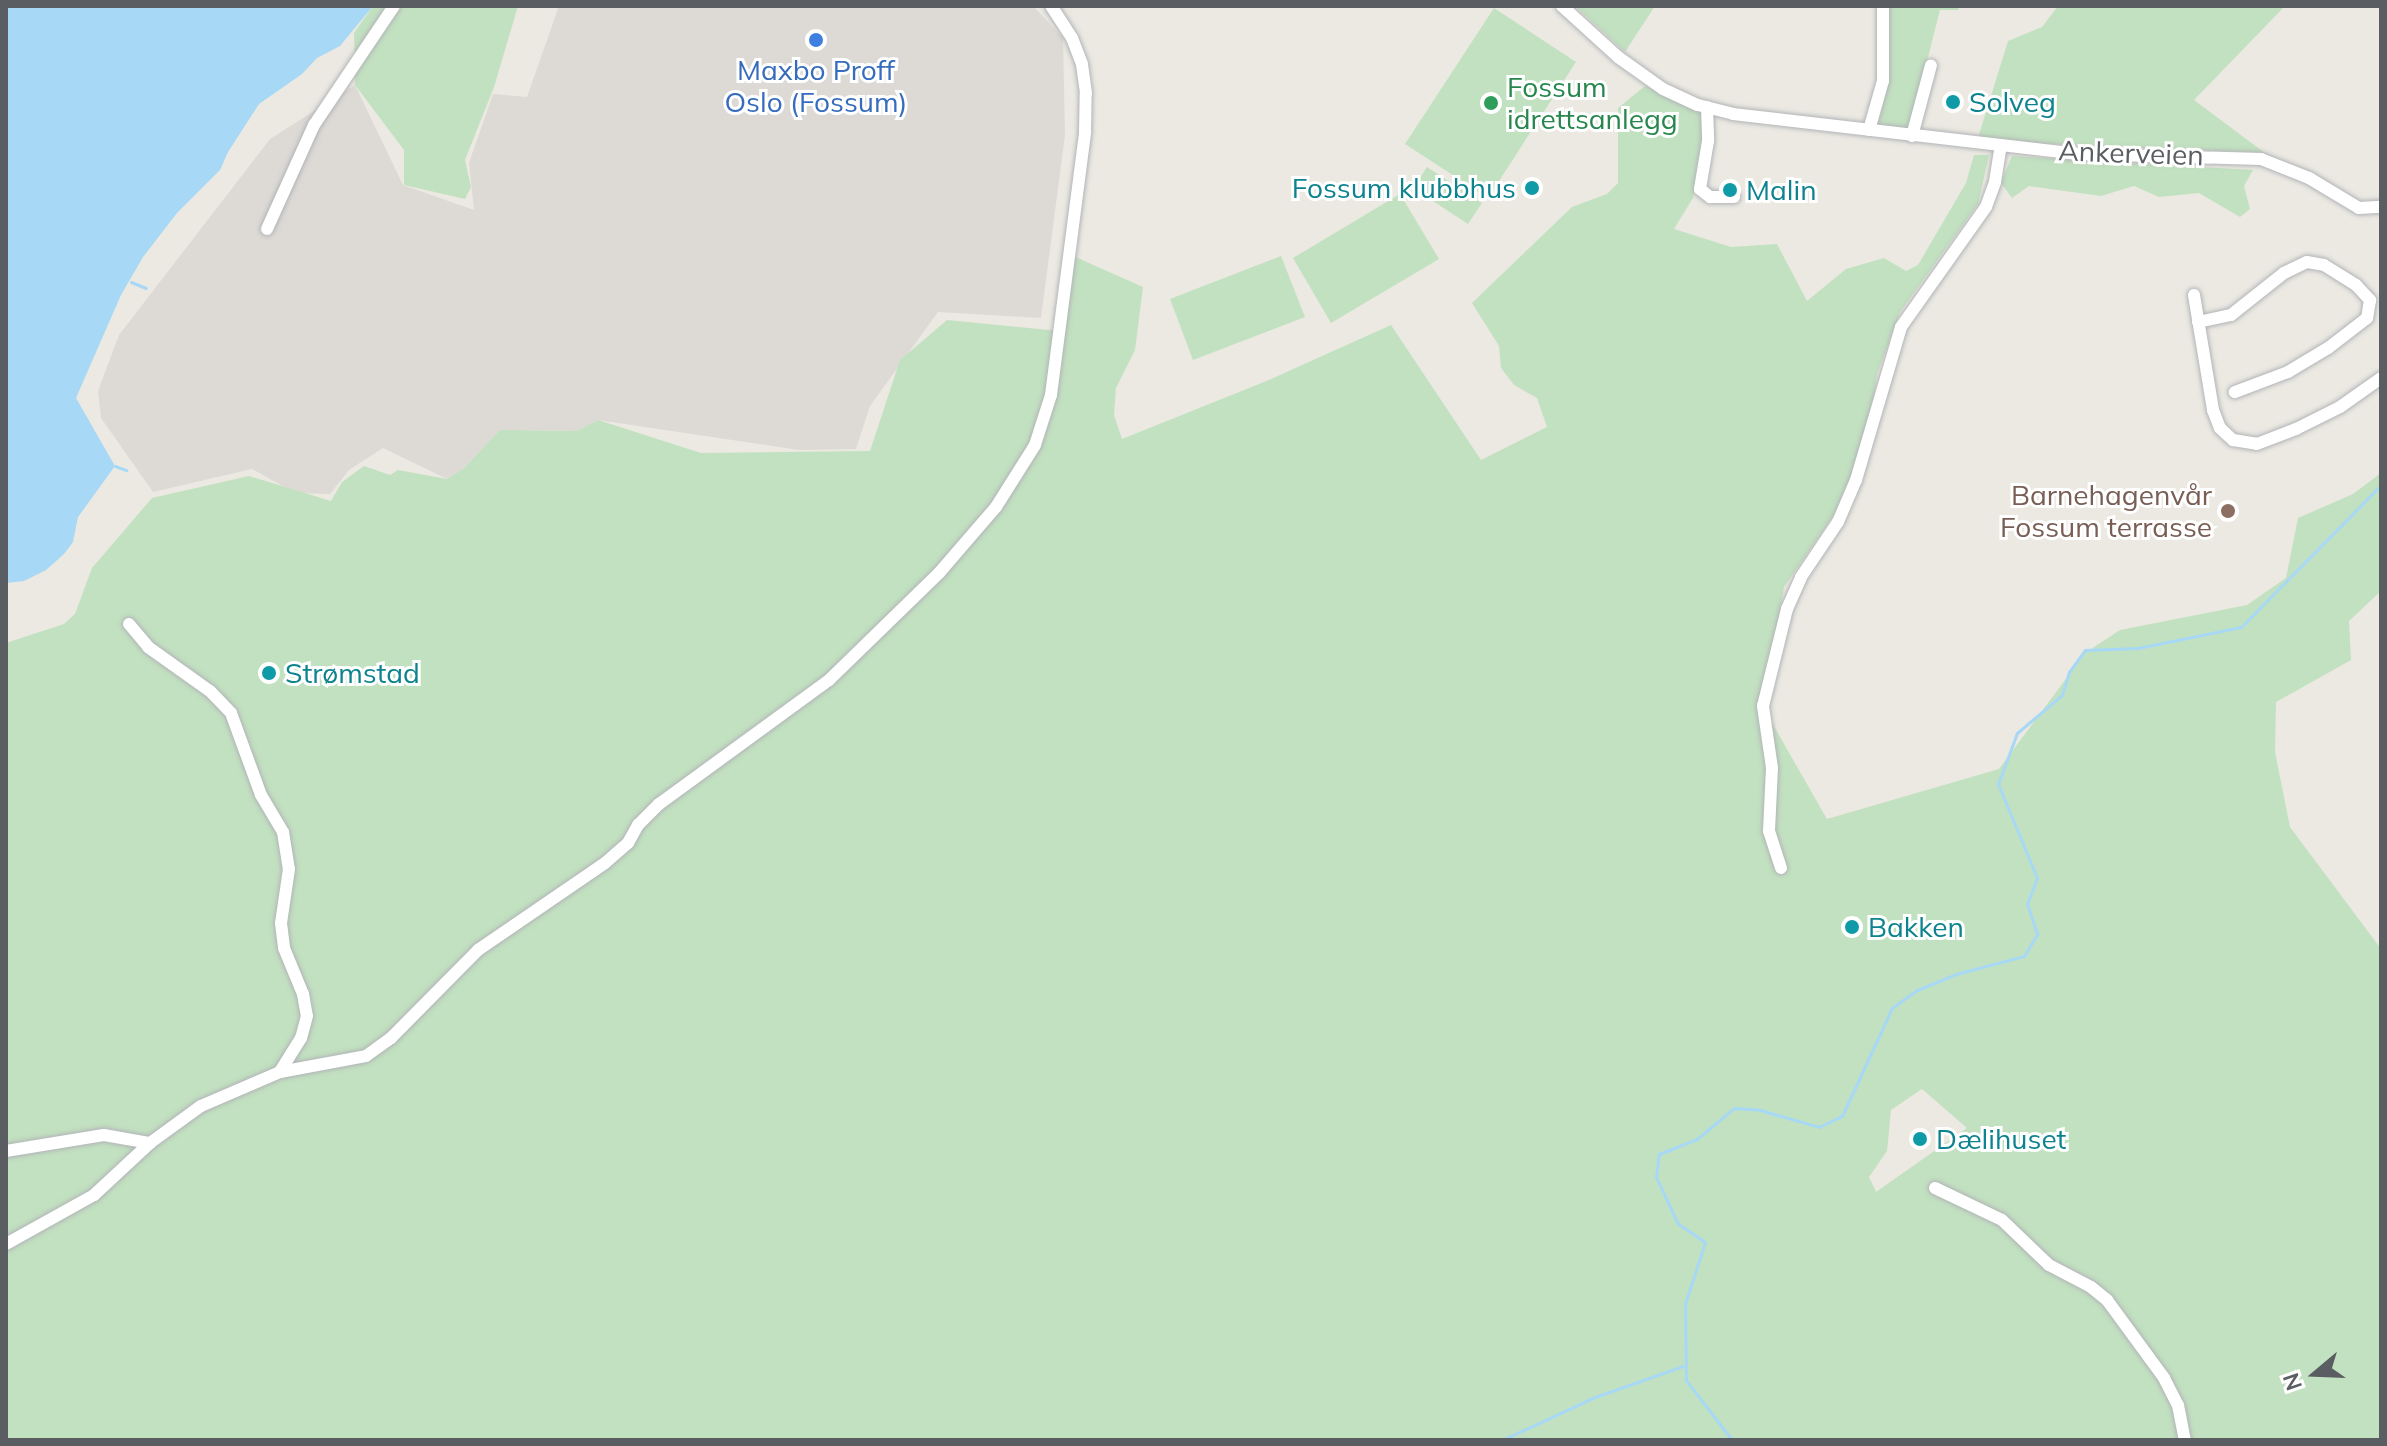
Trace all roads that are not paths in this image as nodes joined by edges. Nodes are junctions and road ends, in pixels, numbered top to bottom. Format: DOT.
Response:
graph roads {
  1 [pos="394,6"];
  2 [pos="1051,6"];
  3 [pos="1562,6"];
  4 [pos="1883,6"];
  5 [pos="1931,65"];
  6 [pos="1707,107"];
  7 [pos="1869,130"];
  8 [pos="1912,136"];
  9 [pos="2001,145"];
  10 [pos="1734,197"];
  11 [pos="2381,207"];
  12 [pos="267,229"];
  13 [pos="2194,295"];
  14 [pos="2198,322"];
  15 [pos="2381,378"];
  16 [pos="2235,392"];
  17 [pos="129,624"];
  18 [pos="1781,868"];
  19 [pos="280,1072"];
  20 [pos="150,1143"];
  21 [pos="6,1151"];
  22 [pos="1935,1188"];
  23 [pos="6,1244"];
  24 [pos="2185,1440"];
  1 -- 12 [label="street"];
  2 -- 19 [label="street"];
  3 -- 6 [label="street, Ankerveien"];
  4 -- 7 [label="street"];
  5 -- 8 [label="street"];
  6 -- 7 [label="street, Ankerveien"];
  6 -- 10 [label="street"];
  7 -- 8 [label="street, Ankerveien"];
  8 -- 9 [label="street, Ankerveien"];
  9 -- 11 [label="street, Ankerveien"];
  9 -- 18 [label="street"];
  13 -- 14 [label="street"];
  14 -- 15 [label="street"];
  14 -- 16 [label="street"];
  17 -- 19 [label="street"];
  19 -- 20 [label="street"];
  20 -- 21 [label="street"];
  20 -- 23 [label="street"];
  22 -- 24 [label="street"];
}
